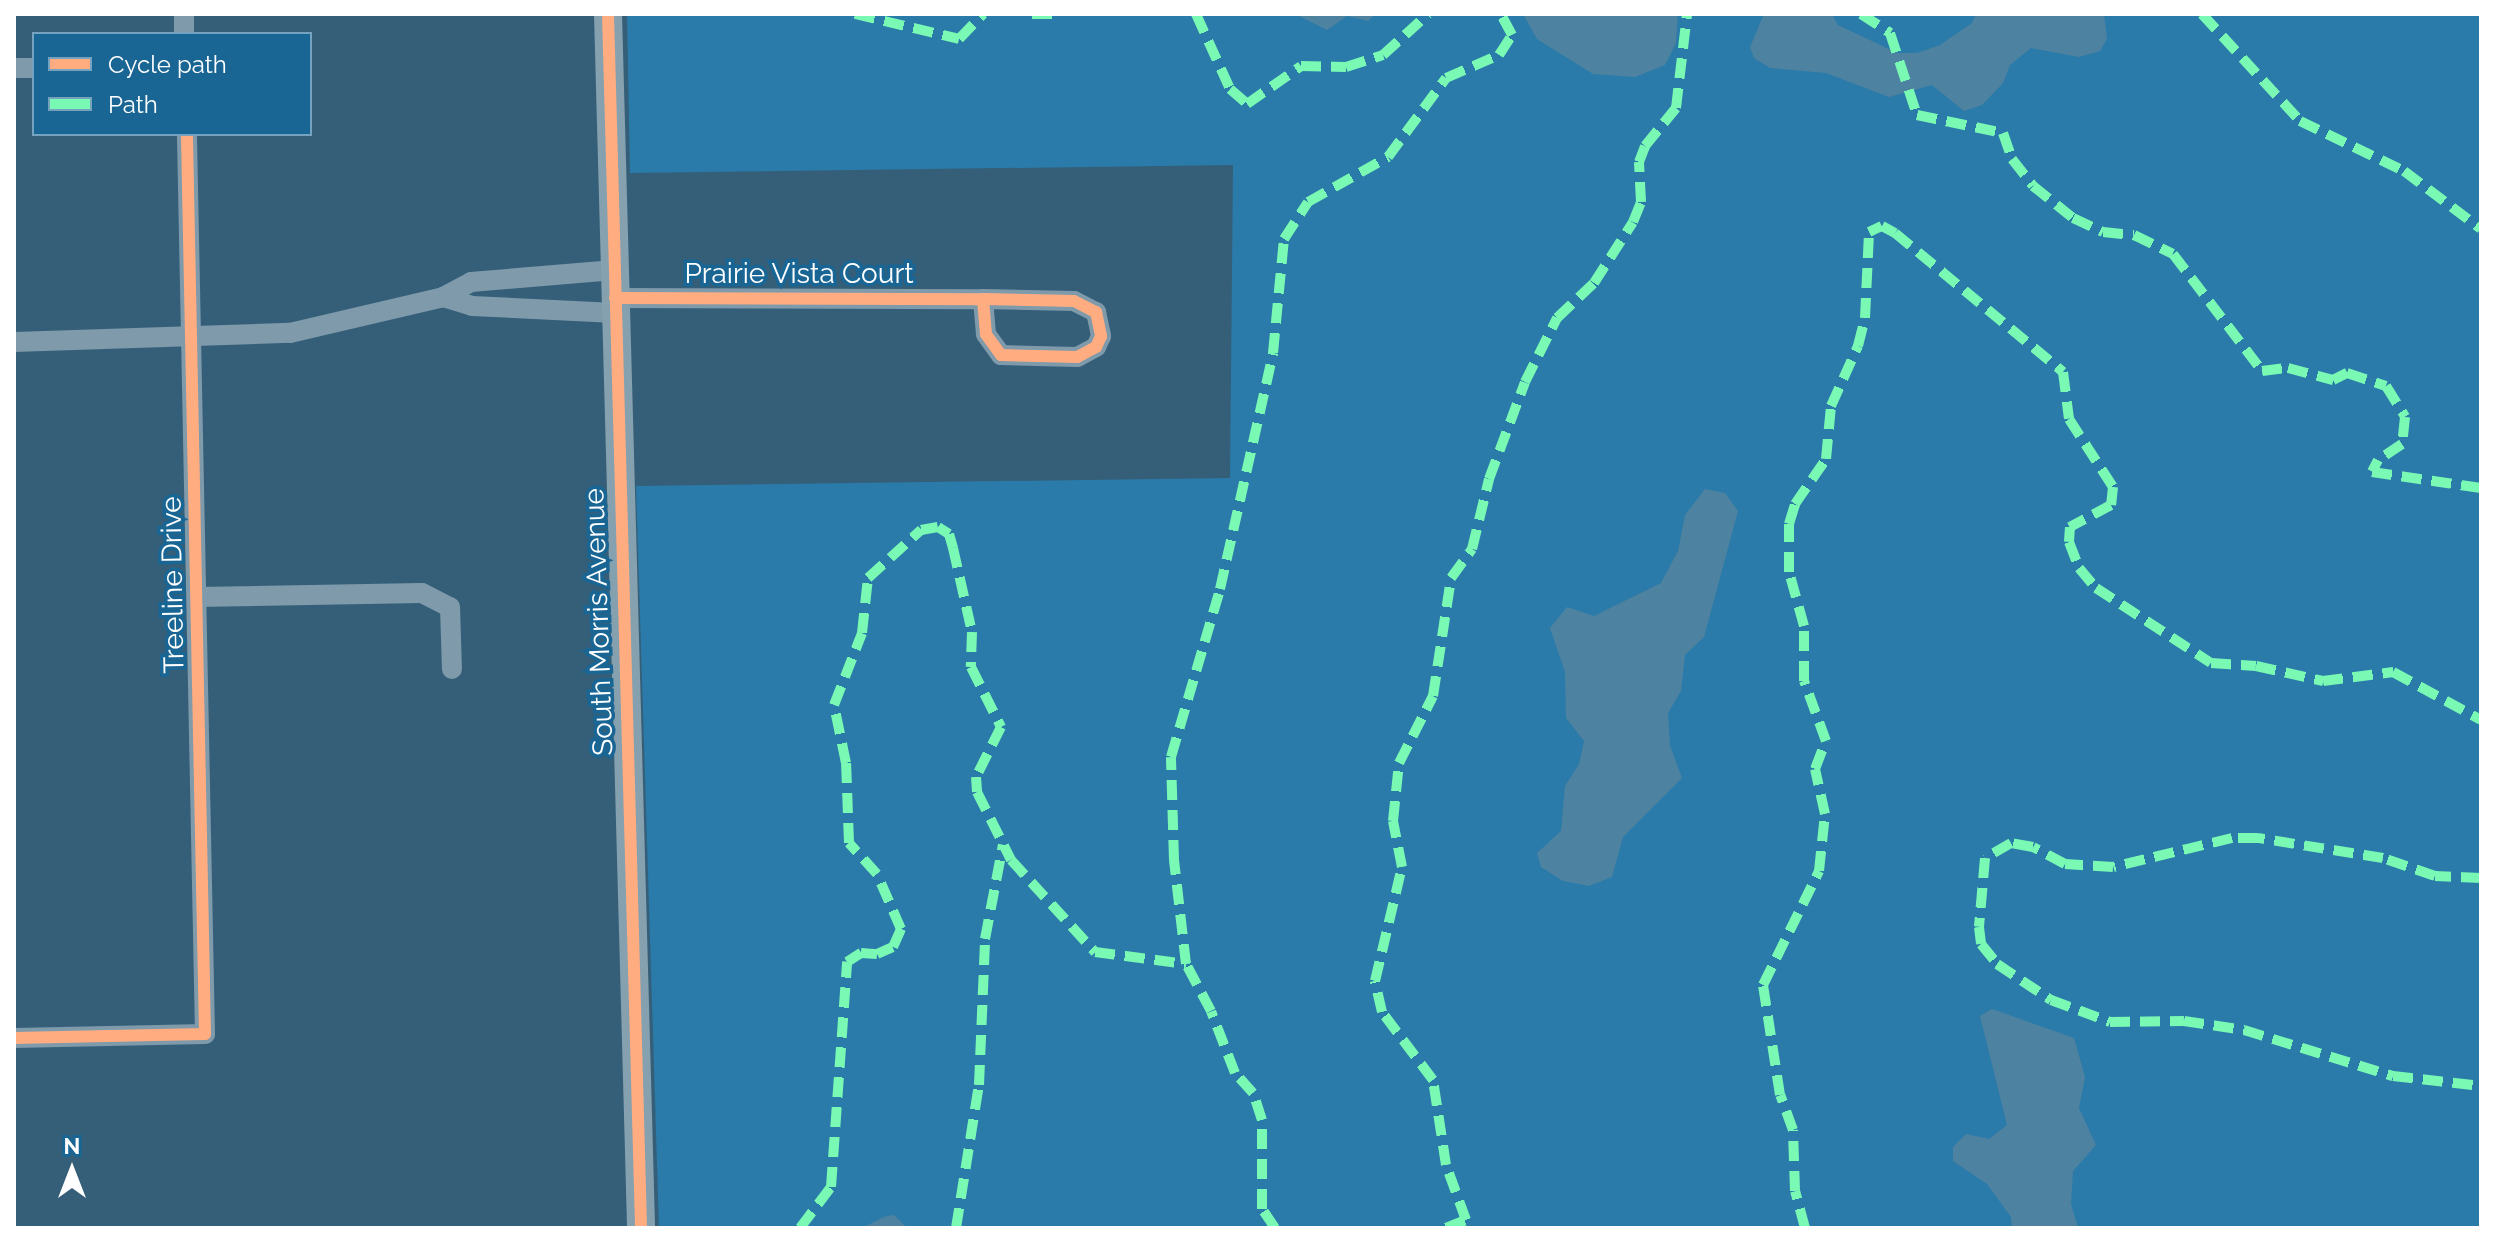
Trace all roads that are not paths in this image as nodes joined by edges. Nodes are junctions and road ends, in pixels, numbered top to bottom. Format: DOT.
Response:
graph roads {
  1 [pos="608,14"];
  2 [pos="187,136"];
  3 [pos="615,294"];
  4 [pos="443,297"];
  5 [pos="983,299"];
  6 [pos="191,338"];
  7 [pos="14,342"];
  8 [pos="197,597"];
  9 [pos="452,669"];
  10 [pos="14,1038"];
  11 [pos="641,1228"];
  1 -- 3 [label="street, South Morris Avenue"];
  2 -- 6 [label="street, Treeline Drive"];
  3 -- 4 [label="street"];
  3 -- 4 [label="street"];
  3 -- 5 [label="street, Prairie Vista Court"];
  3 -- 11 [label="street, South Morris Avenue"];
  4 -- 6 [label="street"];
  5 -- 5 [label="street, Prairie Vista Court"];
  6 -- 7 [label="street"];
  6 -- 8 [label="street, Treeline Drive"];
  8 -- 9 [label="street"];
  8 -- 10 [label="street, Treeline Drive"];
}
